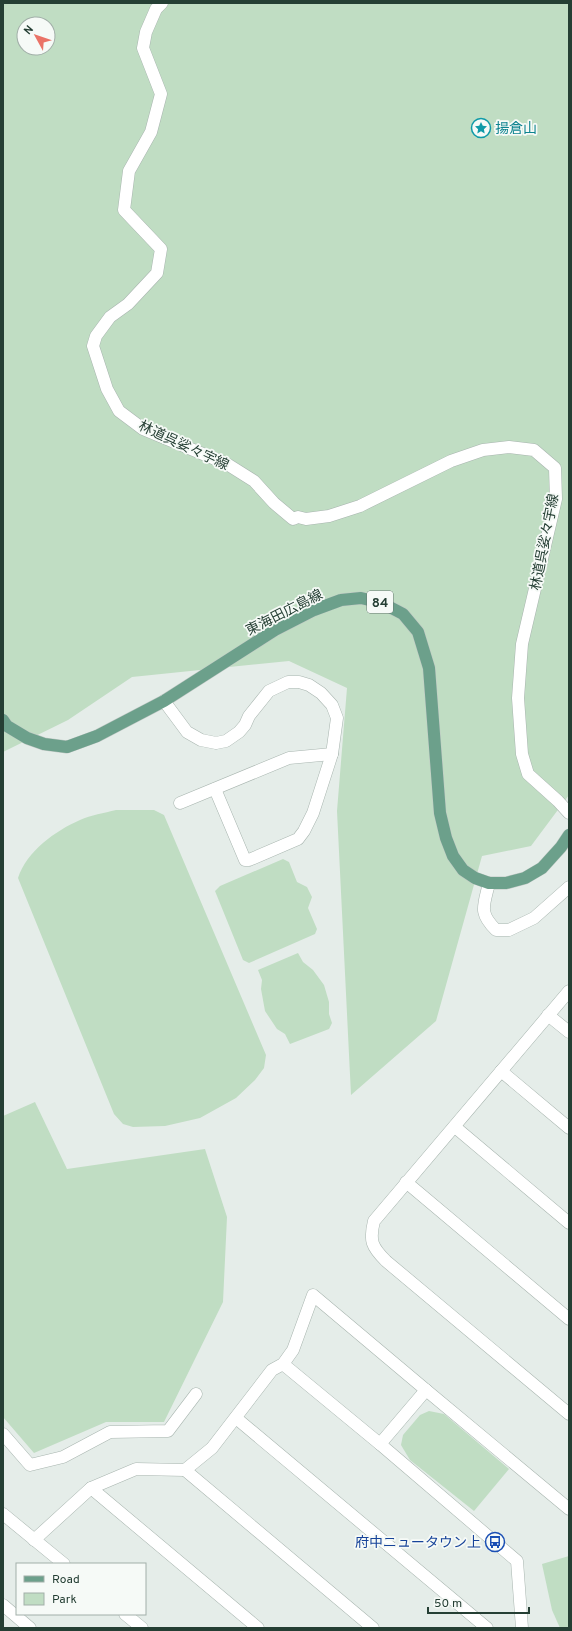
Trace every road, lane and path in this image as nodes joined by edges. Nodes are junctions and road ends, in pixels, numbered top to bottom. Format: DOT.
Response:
graph roads {
  1 [pos="162,3"];
  2 [pos="164,701"];
  3 [pos="3,720"];
  4 [pos="332,754"];
  5 [pos="215,789"];
  6 [pos="180,803"];
  7 [pos="569,813"];
  8 [pos="569,835"];
  9 [pos="489,883"];
  10 [pos="569,887"];
  11 [pos="569,991"];
  12 [pos="548,1015"];
  13 [pos="569,1032"];
  14 [pos="501,1070"];
  15 [pos="455,1127"];
  16 [pos="569,1128"];
  17 [pos="406,1182"];
  18 [pos="569,1223"];
  19 [pos="569,1319"];
  20 [pos="283,1364"];
  21 [pos="426,1390"];
  22 [pos="196,1394"];
  23 [pos="569,1414"];
  24 [pos="236,1418"];
  25 [pos="3,1434"];
  26 [pos="380,1444"];
  27 [pos="185,1470"];
  28 [pos="91,1488"];
  29 [pos="569,1509"];
  30 [pos="3,1514"];
  31 [pos="34,1540"];
  32 [pos="63,1563"];
  33 [pos="3,1605"];
  34 [pos="126,1615"];
  35 [pos="30,1628"];
  36 [pos="142,1628"];
  37 [pos="258,1628"];
  38 [pos="373,1628"];
  39 [pos="487,1628"];
  40 [pos="522,1628"];
  1 -- 7 [label="street, 林道呉娑々宇線"];
  2 -- 3 [label="main road, 東海田広島線 / 84"];
  2 -- 4 [label="street"];
  2 -- 9 [label="main road, 東海田広島線 / 84"];
  4 -- 5 [label="street"];
  4 -- 5 [label="street"];
  5 -- 6 [label="street"];
  8 -- 9 [label="main road, 東海田広島線 / 84"];
  9 -- 10 [label="street"];
  11 -- 12 [label="street"];
  12 -- 13 [label="street"];
  12 -- 14 [label="street"];
  14 -- 15 [label="street"];
  14 -- 16 [label="street"];
  15 -- 17 [label="street"];
  15 -- 18 [label="street"];
  17 -- 19 [label="street"];
  17 -- 23 [label="street"];
  20 -- 21 [label="street"];
  20 -- 24 [label="street"];
  20 -- 26 [label="street"];
  21 -- 26 [label="street"];
  21 -- 29 [label="street"];
  22 -- 25 [label="street"];
  24 -- 27 [label="street"];
  24 -- 39 [label="street"];
  26 -- 40 [label="street"];
  27 -- 28 [label="street"];
  27 -- 38 [label="street"];
  28 -- 31 [label="street"];
  28 -- 37 [label="street"];
  30 -- 31 [label="street"];
  31 -- 32 [label="street"];
  33 -- 35 [label="street"];
  34 -- 36 [label="street"];
}
